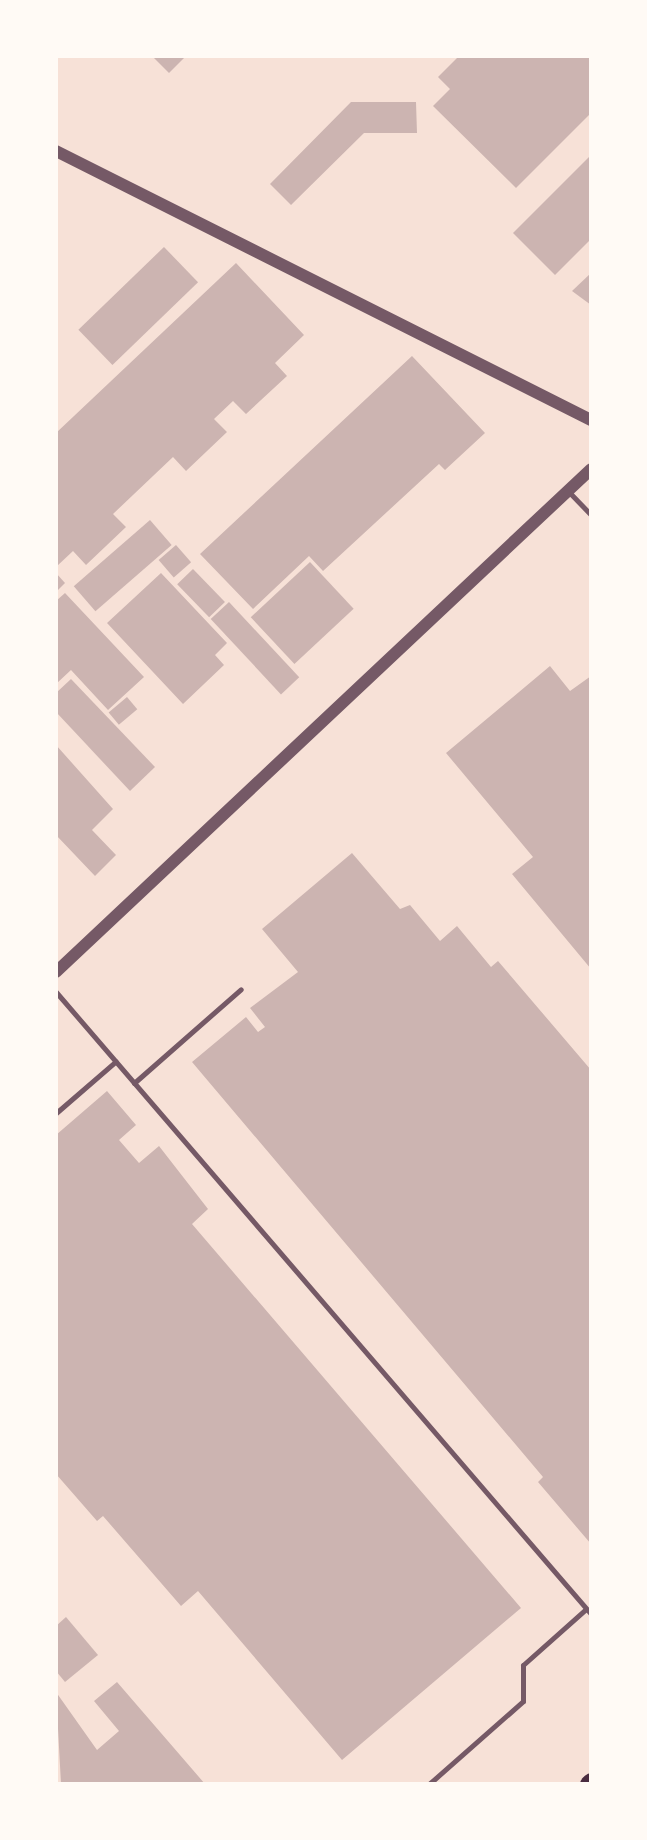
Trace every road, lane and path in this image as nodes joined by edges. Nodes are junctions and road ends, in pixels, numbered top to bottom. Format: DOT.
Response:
graph roads {
  1 [pos="56,151"];
  2 [pos="591,420"];
  3 [pos="591,469"];
  4 [pos="568,491"];
  5 [pos="591,515"];
  6 [pos="56,972"];
  7 [pos="241,989"];
  8 [pos="56,992"];
  9 [pos="116,1061"];
  10 [pos="134,1083"];
  11 [pos="56,1114"];
  12 [pos="589,1611"];
  13 [pos="429,1784"];
  1 -- 2 [label="street"];
  3 -- 4 [label="street"];
  4 -- 5 [label="lane"];
  4 -- 6 [label="street"];
  7 -- 10 [label="lane"];
  8 -- 9 [label="lane"];
  9 -- 10 [label="lane"];
  9 -- 11 [label="lane"];
  10 -- 12 [label="lane"];
  12 -- 13 [label="lane"];
}
